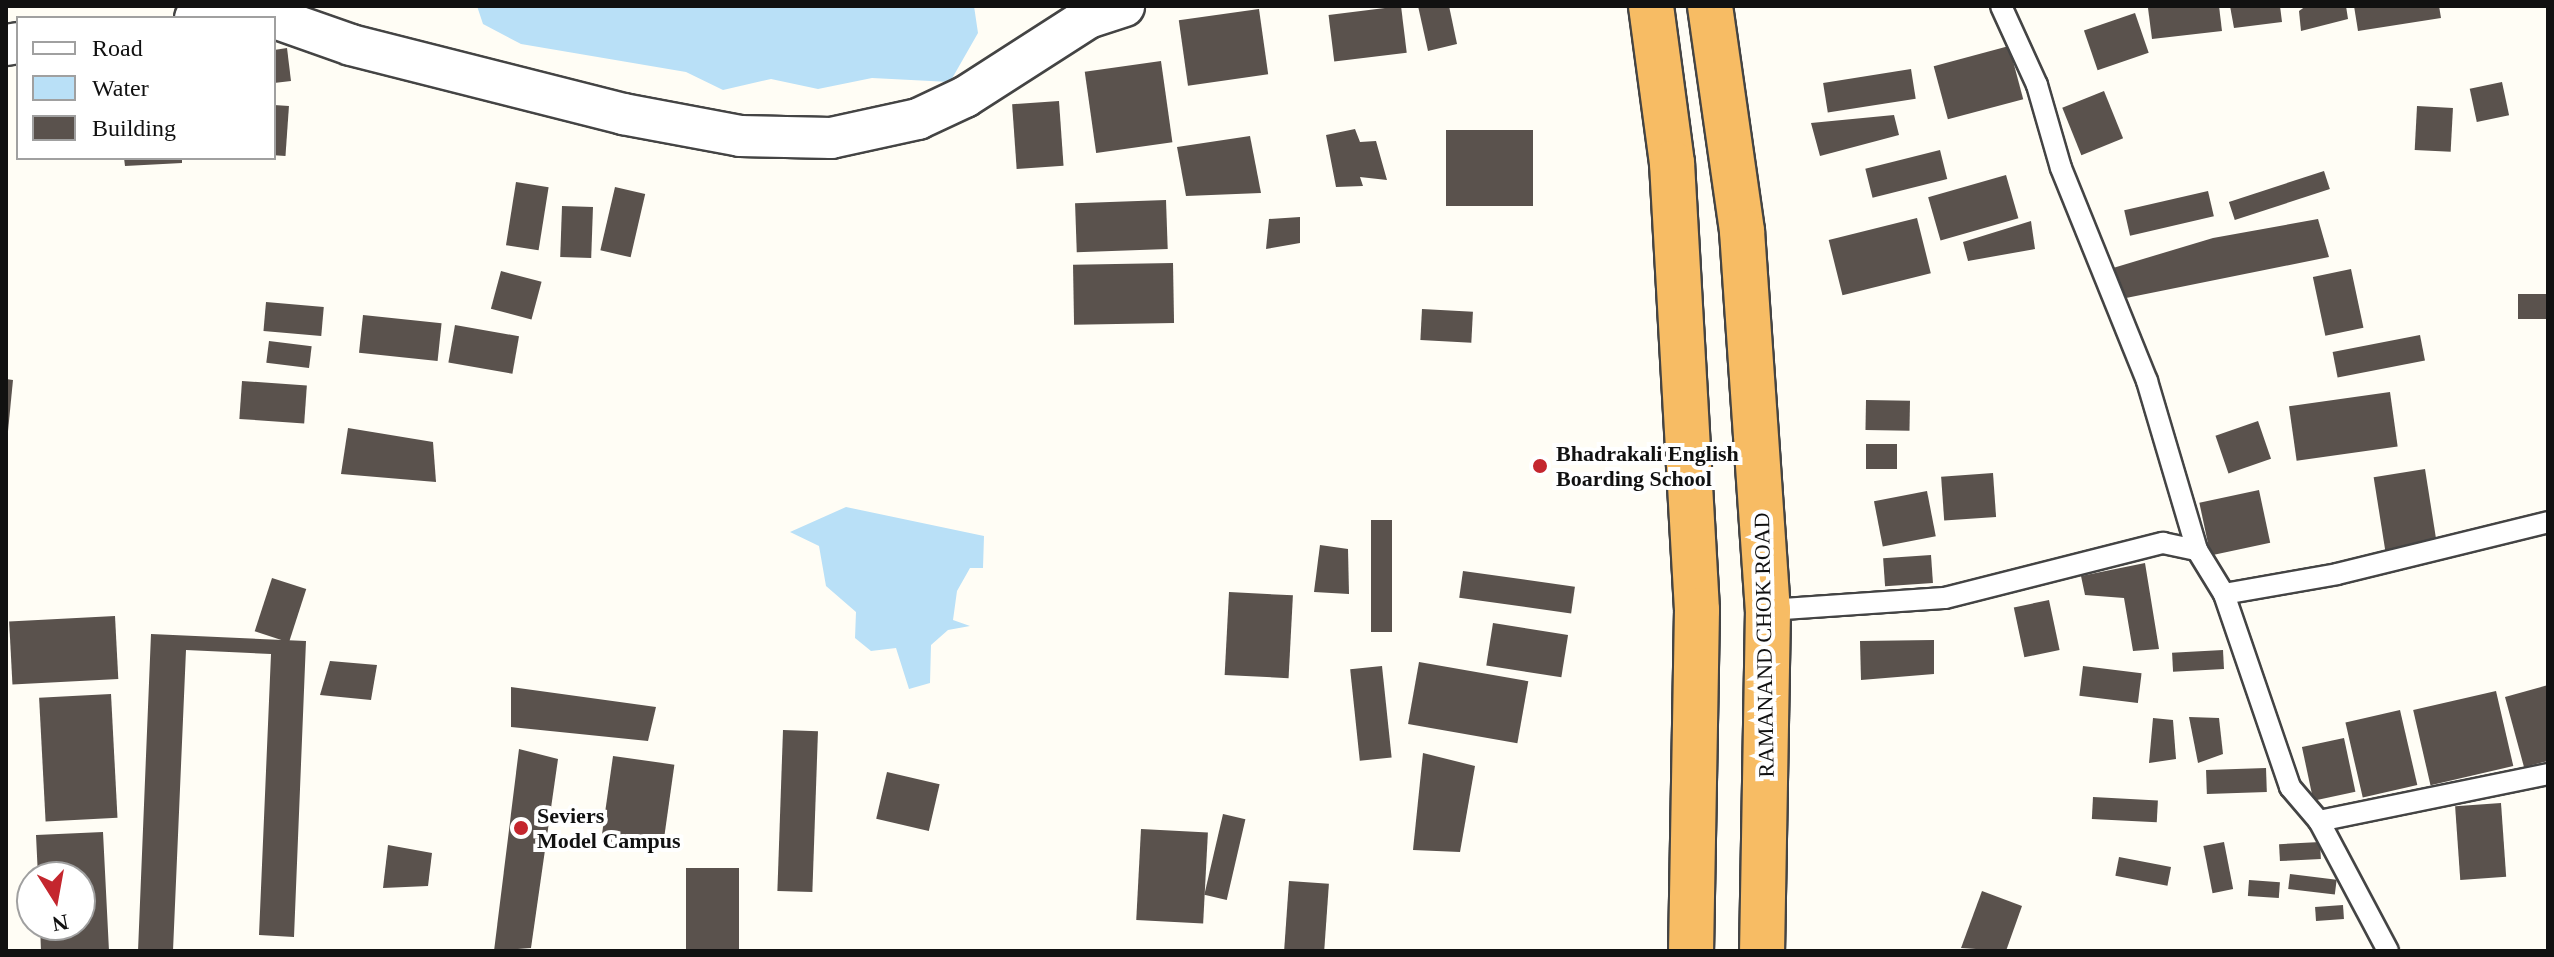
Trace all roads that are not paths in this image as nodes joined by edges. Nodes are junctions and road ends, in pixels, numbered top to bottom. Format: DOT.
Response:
graph roads {
  1 [pos="1124,6"];
  2 [pos="1651,6"];
  3 [pos="1710,6"];
  4 [pos="2001,6"];
  5 [pos="242,16"];
  6 [pos="269,16"];
  7 [pos="276,19"];
  8 [pos="2548,522"];
  9 [pos="2197,550"];
  10 [pos="2224,594"];
  11 [pos="1768,610"];
  12 [pos="2548,774"];
  13 [pos="2319,821"];
  14 [pos="1691,951"];
  15 [pos="1762,951"];
  16 [pos="2388,951"];
  1 -- 7 [label="street"];
  2 -- 14 [label="highway"];
  3 -- 11 [label="highway, RAMANAND CHOK ROAD"];
  4 -- 9 [label="lane"];
  5 -- 6 [label="street"];
  8 -- 10 [label="lane"];
  9 -- 10 [label="lane"];
  9 -- 11 [label="lane"];
  10 -- 13 [label="lane"];
  11 -- 15 [label="highway, RAMANAND CHOK ROAD"];
  12 -- 13 [label="lane"];
  13 -- 16 [label="lane"];
}
